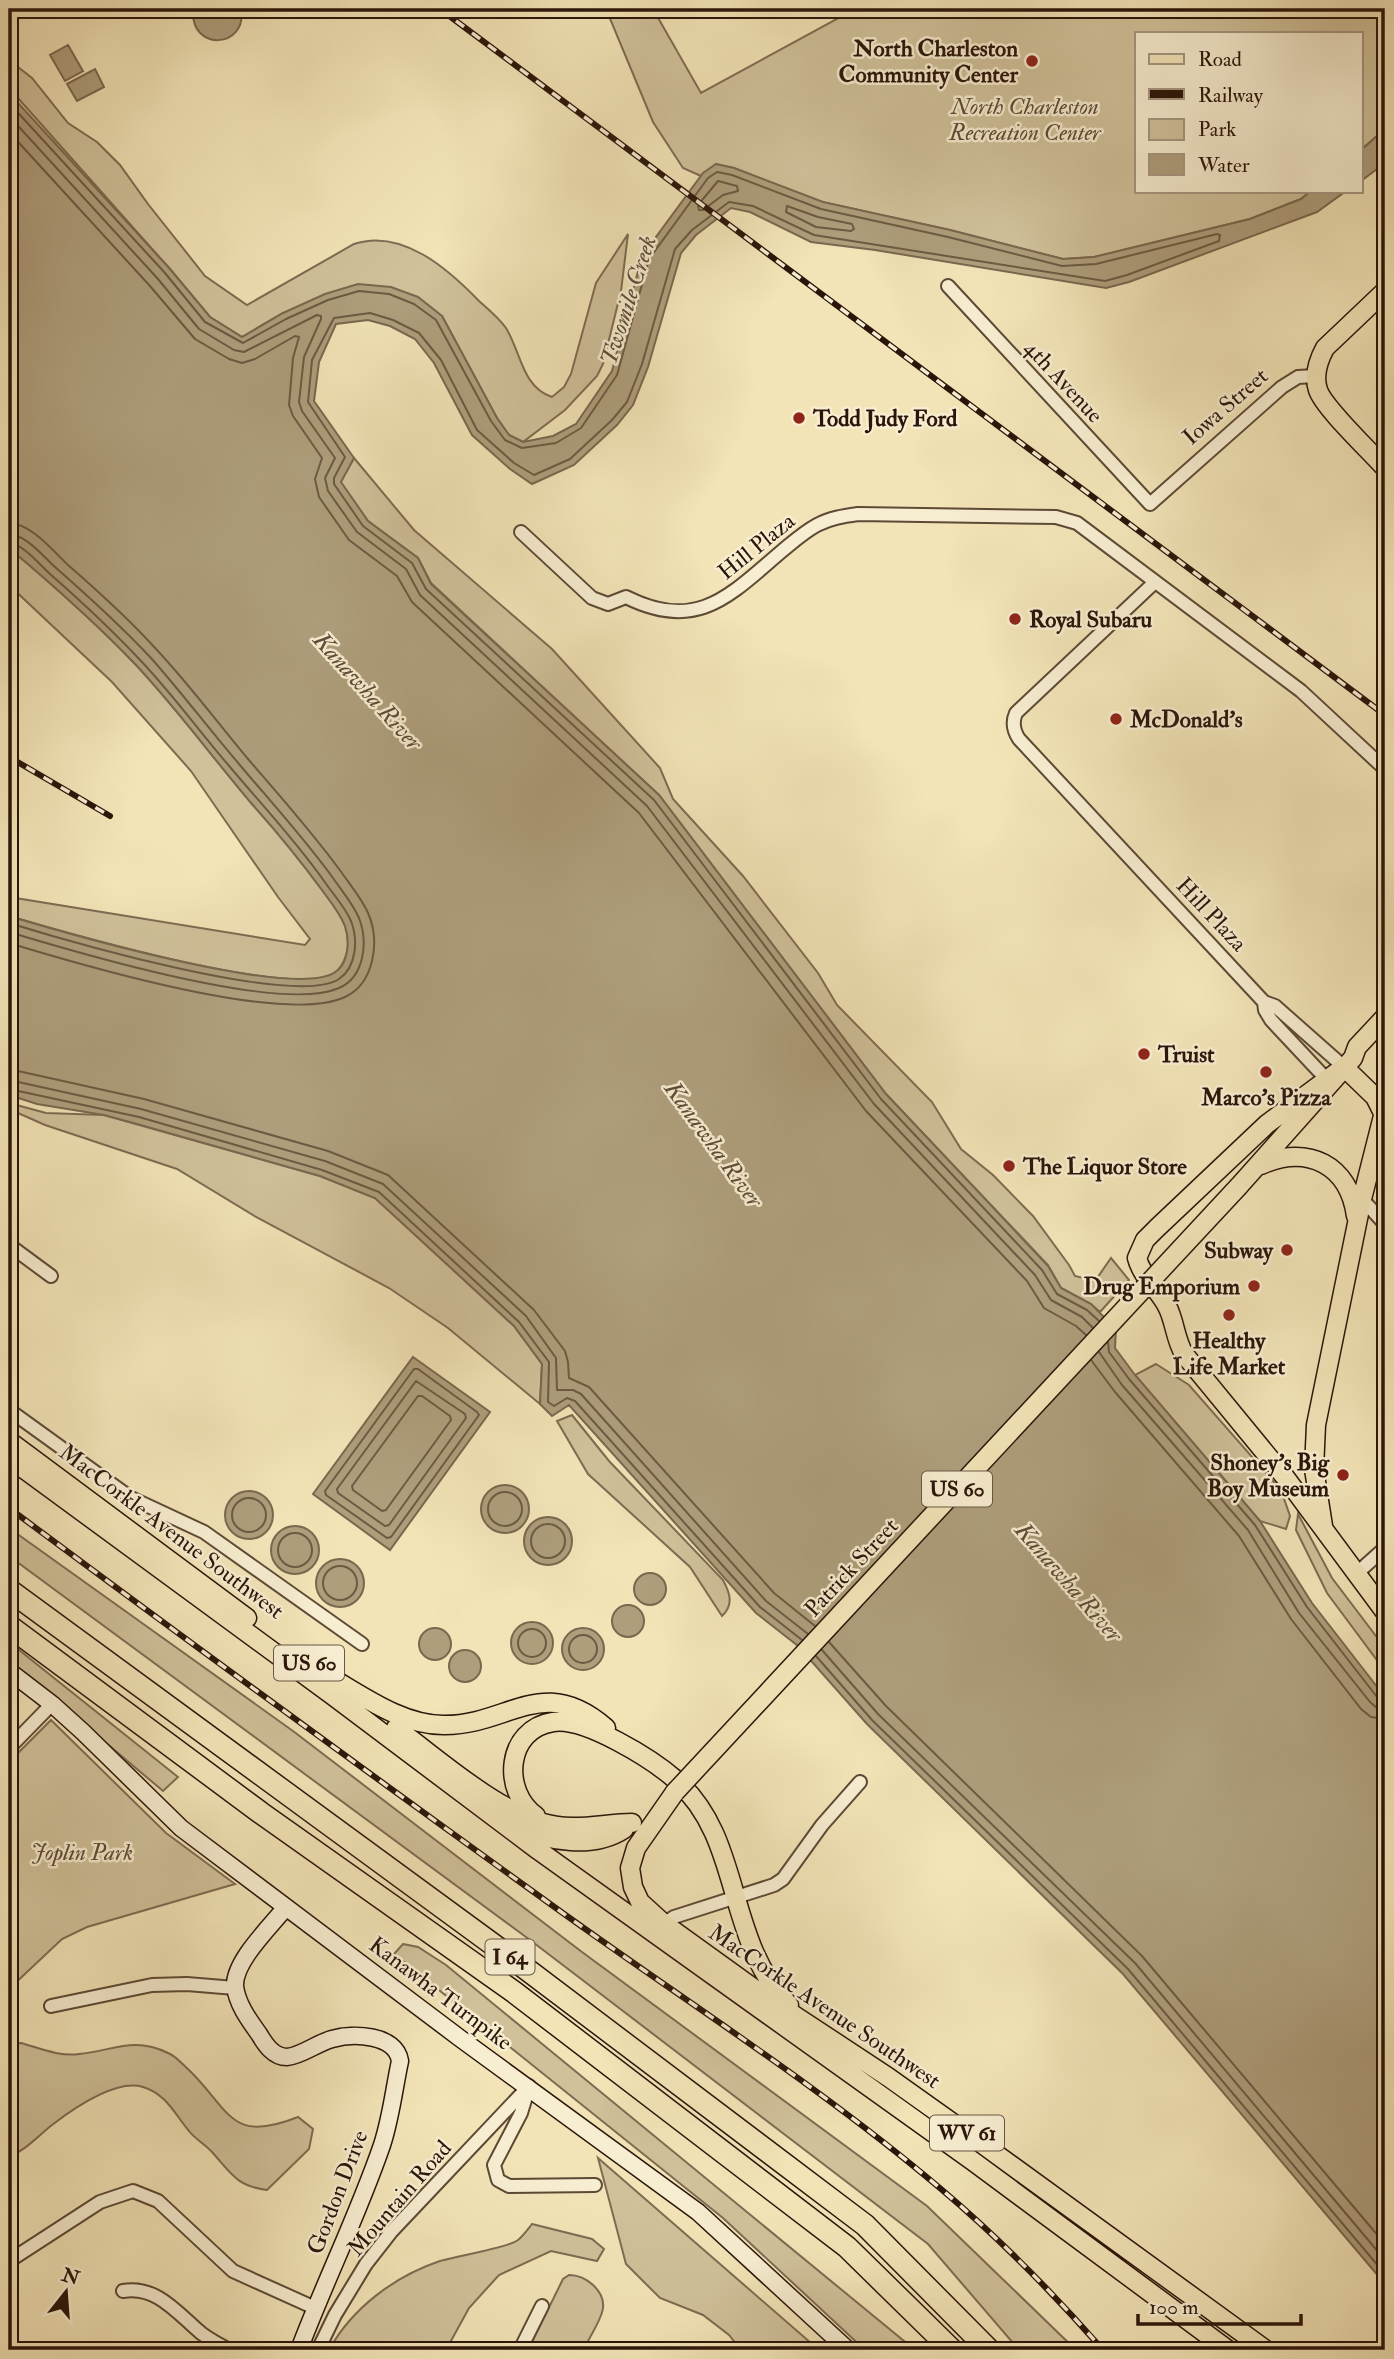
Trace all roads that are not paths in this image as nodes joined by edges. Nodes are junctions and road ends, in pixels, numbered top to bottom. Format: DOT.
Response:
graph roads {
  1 [pos="948,286"];
  2 [pos="1385,291"];
  3 [pos="1315,376"];
  4 [pos="1385,468"];
  5 [pos="1150,504"];
  6 [pos="521,532"];
  7 [pos="1155,582"];
  8 [pos="1385,769"];
  9 [pos="1264,1002"];
  10 [pos="1385,1017"];
  11 [pos="1385,1032"];
  12 [pos="1349,1062"];
  13 [pos="1329,1081"];
  14 [pos="1385,1112"];
  15 [pos="1255,1168"];
  16 [pos="1362,1199"];
  17 [pos="1357,1223"];
  18 [pos="1385,1224"];
  19 [pos="9,1245"];
  20 [pos="51,1276"];
  21 [pos="9,1410"];
  22 [pos="9,1441"];
  23 [pos="9,1458"];
  24 [pos="1285,1478"];
  25 [pos="1315,1478"];
  26 [pos="1322,1526"];
  27 [pos="1385,1548"];
  28 [pos="1356,1574"];
  29 [pos="9,1591"];
  30 [pos="1385,1612"];
  31 [pos="9,1626"];
  32 [pos="362,1644"];
  33 [pos="9,1671"];
  34 [pos="323,1673"];
  35 [pos="52,1704"];
  36 [pos="627,1747"];
  37 [pos="9,1748"];
  38 [pos="860,1782"];
  39 [pos="478,1803"];
  40 [pos="639,1825"];
  41 [pos="555,1826"];
  42 [pos="735,1899"];
  43 [pos="286,1907"];
  44 [pos="658,1927"];
  45 [pos="744,1930"];
  46 [pos="734,1982"];
  47 [pos="235,1988"];
  48 [pos="51,2006"];
  49 [pos="823,2036"];
  50 [pos="529,2086"];
  51 [pos="595,2185"];
  52 [pos="9,2261"];
  53 [pos="123,2291"];
  54 [pos="542,2306"];
  55 [pos="315,2308"];
  56 [pos="229,2350"];
  57 [pos="299,2350"];
  58 [pos="318,2350"];
  59 [pos="520,2350"];
  60 [pos="848,2350"];
  61 [pos="952,2350"];
  62 [pos="989,2350"];
  63 [pos="1228,2350"];
  64 [pos="1266,2350"];
  1 -- 5 [label="street, 4th Avenue"];
  2 -- 3 [label="main road"];
  3 -- 4 [label="main road"];
  3 -- 5 [label="street, Iowa Street"];
  6 -- 7 [label="street, Hill Plaza"];
  7 -- 8 [label="street, Hill Plaza"];
  7 -- 9 [label="street, Hill Plaza"];
  9 -- 12 [label="street, Hill Plaza"];
  9 -- 13 [label="street, Hill Plaza"];
  10 -- 12 [label="main road"];
  11 -- 12 [label="main road"];
  12 -- 13 [label="main road"];
  12 -- 14 [label="main road"];
  13 -- 15 [label="main road, Patrick Street / US 60"];
  13 -- 24 [label="main road"];
  14 -- 16 [label="main road"];
  15 -- 17 [label="main road"];
  15 -- 40 [label="main road, Patrick Street / US 60, bridge"];
  16 -- 17 [label="main road"];
  16 -- 18 [label="street"];
  17 -- 25 [label="main road"];
  19 -- 20 [label="street"];
  21 -- 32 [label="street"];
  22 -- 34 [label="main road, MacCorkle Avenue Southwest / US 60"];
  23 -- 39 [label="main road, MacCorkle Avenue Southwest / US 60"];
  24 -- 25 [label="main road"];
  24 -- 26 [label="main road"];
  25 -- 26 [label="main road"];
  26 -- 28 [label="main road"];
  27 -- 28 [label="street"];
  28 -- 30 [label="main road"];
  29 -- 62 [label="highway, I 64"];
  31 -- 61 [label="highway, I 64"];
  33 -- 35 [label="main road, Kanawha Turnpike"];
  34 -- 36 [label="main road"];
  34 -- 41 [label="main road, MacCorkle Avenue Southwest / US 60"];
  35 -- 37 [label="street"];
  35 -- 43 [label="main road, Kanawha Turnpike"];
  36 -- 41 [label="main road"];
  36 -- 42 [label="main road"];
  38 -- 42 [label="street"];
  39 -- 40 [label="main road, Patrick Street / US 60"];
  39 -- 44 [label="main road"];
  40 -- 41 [label="main road, MacCorkle Avenue Southwest / US 60"];
  40 -- 44 [label="main road"];
  42 -- 44 [label="street"];
  42 -- 45 [label="main road"];
  43 -- 47 [label="main road"];
  43 -- 50 [label="main road, Kanawha Turnpike"];
  44 -- 46 [label="main road, MacCorkle Avenue Southwest / WV 61"];
  45 -- 46 [label="main road"];
  45 -- 49 [label="main road"];
  46 -- 49 [label="main road, MacCorkle Avenue Southwest / WV 61"];
  46 -- 63 [label="main road, MacCorkle Avenue Southwest / WV 61"];
  47 -- 48 [label="street"];
  47 -- 55 [label="main road, Gordon Drive"];
  49 -- 64 [label="main road, MacCorkle Avenue Southwest / WV 61"];
  50 -- 51 [label="street"];
  50 -- 58 [label="street, Mountain Road"];
  50 -- 60 [label="main road, Kanawha Turnpike"];
  52 -- 55 [label="street"];
  53 -- 56 [label="street"];
  54 -- 59 [label="street"];
  55 -- 57 [label="main road, Gordon Drive"];
}
